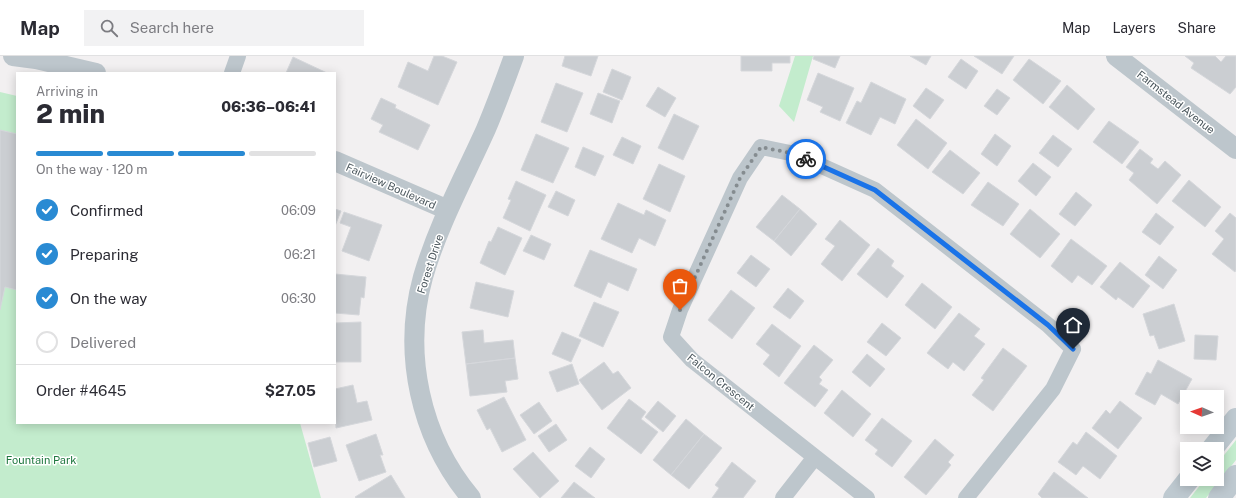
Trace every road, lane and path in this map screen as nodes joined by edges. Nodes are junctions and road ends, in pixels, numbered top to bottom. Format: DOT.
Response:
graph roads {
  1 [pos="13,56"];
  2 [pos="238,56"];
  3 [pos="514,56"];
  4 [pos="1116,56"];
  5 [pos="92,72"];
  6 [pos="232,72"];
  7 [pos="1236,148"];
  8 [pos="336,161"];
  9 [pos="448,210"];
  10 [pos="1236,419"];
  11 [pos="1218,442"];
  12 [pos="814,457"];
  13 [pos="1236,476"];
  14 [pos="1183,486"];
  15 [pos="471,498"];
  16 [pos="783,498"];
  17 [pos="867,498"];
  18 [pos="966,498"];
  19 [pos="1174,498"];
  20 [pos="1219,498"];
  1 -- 5 [label="street"];
  2 -- 6 [label="street"];
  3 -- 9 [label="street, Forest Drive"];
  4 -- 7 [label="street, Farmstead Avenue"];
  8 -- 9 [label="street, Fairview Boulevard"];
  9 -- 15 [label="street, Forest Drive"];
  10 -- 11 [label="main road"];
  12 -- 16 [label="street"];
  12 -- 17 [label="street, Falcon Crescent"];
  12 -- 18 [label="street, Falcon Crescent"];
  13 -- 20 [label="main road"];
  14 -- 19 [label="main road"];
}
